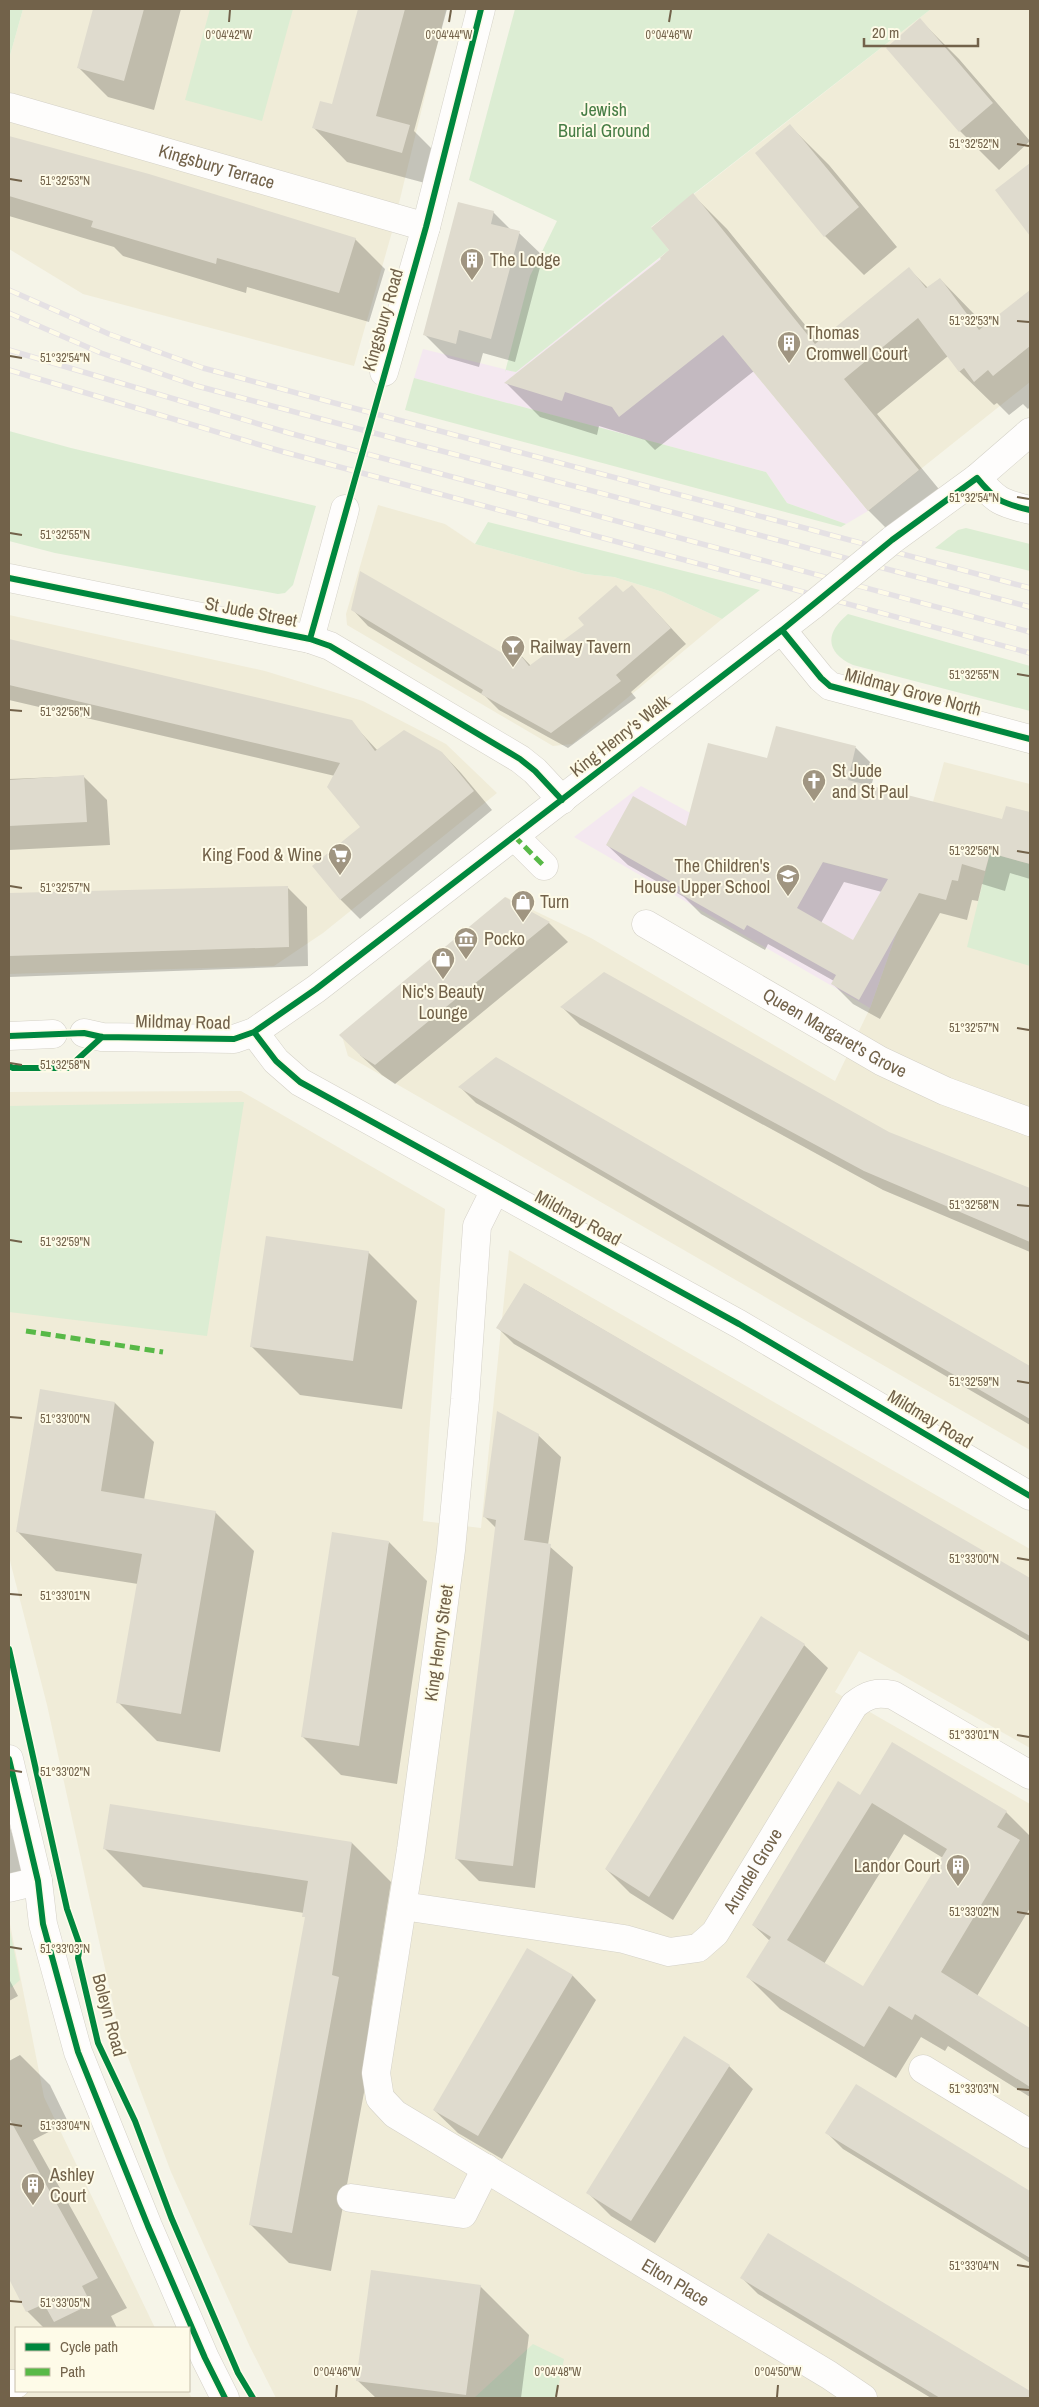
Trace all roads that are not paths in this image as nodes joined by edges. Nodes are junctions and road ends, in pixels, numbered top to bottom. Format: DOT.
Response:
graph roads {
  1 [pos="481,9"];
  2 [pos="9,107"];
  3 [pos="426,226"];
  4 [pos="384,372"];
  5 [pos="1030,432"];
  6 [pos="977,478"];
  7 [pos="345,509"];
  8 [pos="1030,510"];
  9 [pos="9,578"];
  10 [pos="782,630"];
  11 [pos="310,639"];
  12 [pos="1030,739"];
  13 [pos="562,800"];
  14 [pos="514,836"];
  15 [pos="544,866"];
  16 [pos="646,924"];
  17 [pos="254,1032"];
  18 [pos="84,1033"];
  19 [pos="52,1034"];
  20 [pos="9,1036"];
  21 [pos="1030,1122"];
  22 [pos="495,1190"];
  23 [pos="1030,1496"];
  24 [pos="9,1759"];
  25 [pos="1030,1775"];
  26 [pos="38,1881"];
  27 [pos="9,1888"];
  28 [pos="402,1906"];
  29 [pos="923,2069"];
  30 [pos="380,2098"];
  31 [pos="1030,2134"];
  32 [pos="486,2168"];
  33 [pos="351,2198"];
  34 [pos="184,2327"];
  35 [pos="190,2343"];
  36 [pos="197,2361"];
  37 [pos="226,2398"];
  38 [pos="863,2398"];
  1 -- 3 [label="street, Kingsbury Road"];
  2 -- 3 [label="street, Kingsbury Terrace"];
  3 -- 4 [label="street, Kingsbury Road"];
  5 -- 6 [label="street, King Henry's Walk"];
  6 -- 8 [label="street"];
  6 -- 10 [label="street, King Henry's Walk, bridge"];
  7 -- 11 [label="street"];
  9 -- 11 [label="street, St Jude Street"];
  10 -- 12 [label="street, Mildmay Grove North"];
  10 -- 13 [label="street, King Henry's Walk"];
  11 -- 13 [label="street, St Jude Street"];
  13 -- 14 [label="street, King Henry's Walk"];
  14 -- 15 [label="street"];
  14 -- 17 [label="street, King Henry's Walk"];
  16 -- 21 [label="street, Queen Margaret's Grove"];
  17 -- 18 [label="street, Mildmay Road"];
  17 -- 22 [label="street, Mildmay Road"];
  19 -- 20 [label="street"];
  22 -- 23 [label="street, Mildmay Road"];
  22 -- 28 [label="street, King Henry Street"];
  24 -- 26 [label="street"];
  25 -- 28 [label="street, Arundel Grove"];
  26 -- 27 [label="street"];
  26 -- 34 [label="street"];
  28 -- 30 [label="street, King Henry Street"];
  29 -- 31 [label="street"];
  30 -- 32 [label="street, Elton Place"];
  32 -- 33 [label="street"];
  32 -- 38 [label="street, Elton Place"];
  35 -- 36 [label="street"];
  36 -- 37 [label="street"];
}
